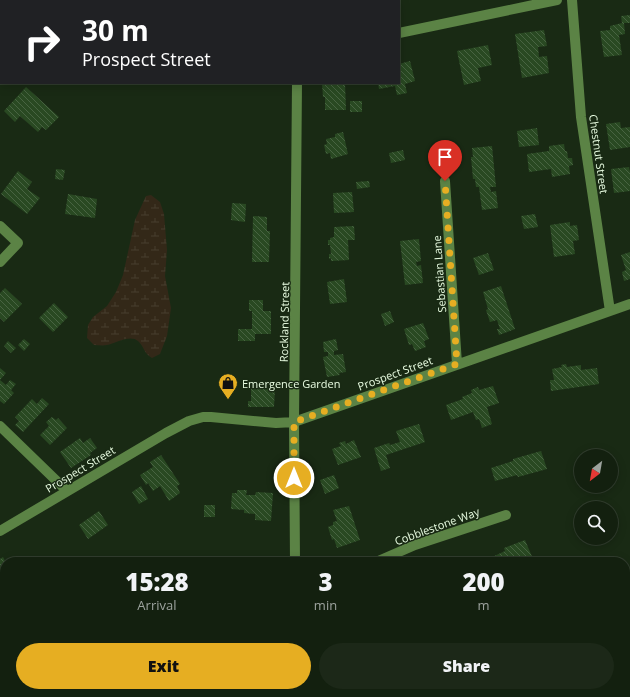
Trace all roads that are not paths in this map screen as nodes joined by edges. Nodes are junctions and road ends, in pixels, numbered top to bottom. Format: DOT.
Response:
graph roads {
  1 [pos="557,0"];
  2 [pos="572,0"];
  3 [pos="400,33"];
  4 [pos="297,84"];
  5 [pos="445,181"];
  6 [pos="0,226"];
  7 [pos="0,262"];
  8 [pos="630,304"];
  9 [pos="610,311"];
  10 [pos="457,364"];
  11 [pos="294,422"];
  12 [pos="0,426"];
  13 [pos="67,491"];
  14 [pos="506,514"];
  15 [pos="0,531"];
  16 [pos="295,557"];
  17 [pos="387,557"];
  1 -- 3 [label="street"];
  2 -- 9 [label="street, Chestnut Street"];
  4 -- 11 [label="street, Rockland Street"];
  5 -- 10 [label="street, Sebastian Lane"];
  6 -- 7 [label="street"];
  8 -- 9 [label="street, Prospect Street"];
  9 -- 10 [label="street, Prospect Street"];
  10 -- 11 [label="street, Prospect Street"];
  11 -- 13 [label="street, Prospect Street"];
  11 -- 16 [label="street, Rockland Street"];
  12 -- 13 [label="street"];
  13 -- 15 [label="street, Prospect Street"];
  14 -- 17 [label="street, Cobblestone Way"];
}
